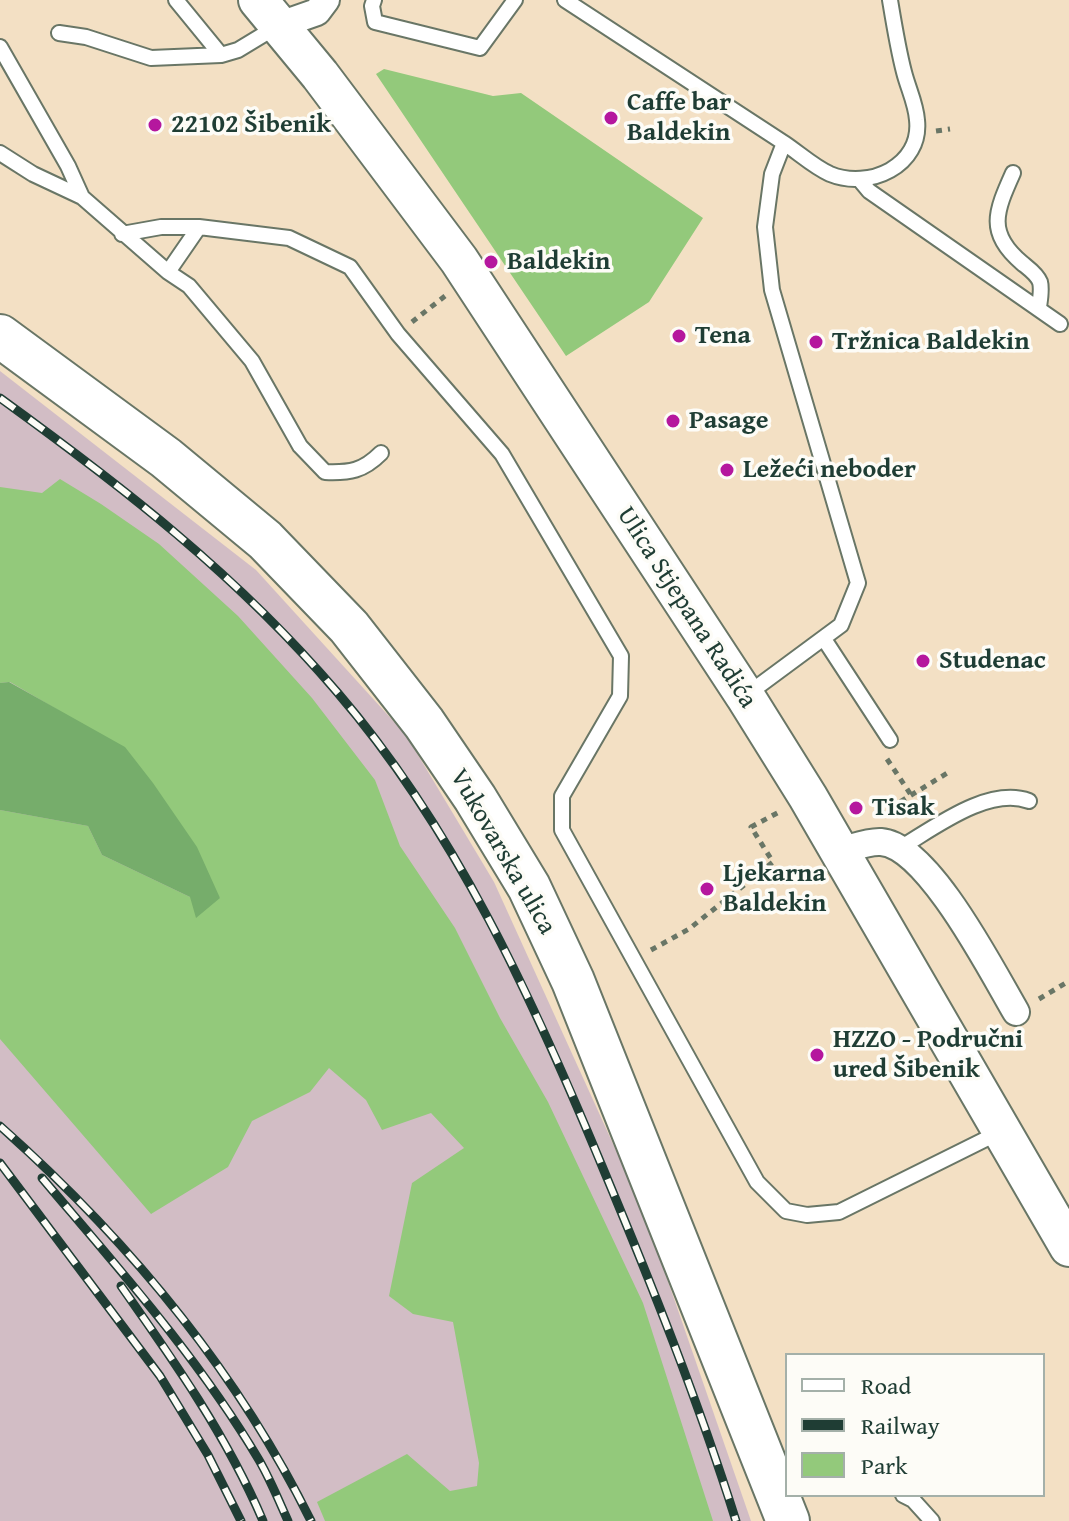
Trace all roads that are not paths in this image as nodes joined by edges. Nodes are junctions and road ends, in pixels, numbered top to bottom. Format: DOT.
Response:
graph roads {
  1 [pos="176,0"];
  2 [pos="326,0"];
  3 [pos="374,0"];
  4 [pos="515,0"];
  5 [pos="565,0"];
  6 [pos="890,0"];
  7 [pos="276,8"];
  8 [pos="59,33"];
  9 [pos="0,47"];
  10 [pos="221,55"];
  11 [pos="784,143"];
  12 [pos="0,153"];
  13 [pos="1013,173"];
  14 [pos="859,179"];
  15 [pos="82,197"];
  16 [pos="199,227"];
  17 [pos="122,234"];
  18 [pos="168,272"];
  19 [pos="1039,307"];
  20 [pos="1060,324"];
  21 [pos="0,336"];
  22 [pos="381,453"];
  23 [pos="824,639"];
  24 [pos="745,696"];
  25 [pos="890,740"];
  26 [pos="1029,801"];
  27 [pos="900,848"];
  28 [pos="839,851"];
  29 [pos="1016,1012"];
  30 [pos="1003,1131"];
  31 [pos="1069,1247"];
  32 [pos="907,1497"];
  33 [pos="784,1502"];
  34 [pos="932,1521"];
  1 -- 10 [label="lane"];
  2 -- 7 [label="street"];
  3 -- 4 [label="lane"];
  5 -- 11 [label="lane"];
  6 -- 14 [label="lane"];
  7 -- 10 [label="lane"];
  7 -- 24 [label="main road, Ulica Stjepana Radića"];
  8 -- 10 [label="lane"];
  9 -- 15 [label="lane"];
  11 -- 14 [label="lane"];
  11 -- 23 [label="lane"];
  12 -- 15 [label="lane"];
  13 -- 19 [label="lane"];
  14 -- 19 [label="lane"];
  15 -- 17 [label="lane"];
  16 -- 17 [label="lane"];
  16 -- 18 [label="lane"];
  16 -- 30 [label="lane"];
  17 -- 18 [label="lane"];
  18 -- 22 [label="lane"];
  19 -- 20 [label="lane"];
  21 -- 33 [label="main road, Vukovarska ulica"];
  23 -- 24 [label="lane"];
  23 -- 25 [label="lane"];
  24 -- 28 [label="main road, Ulica Stjepana Radića"];
  26 -- 27 [label="lane"];
  27 -- 28 [label="street"];
  27 -- 29 [label="street"];
  28 -- 30 [label="main road, Ulica Stjepana Radića"];
  30 -- 31 [label="main road, Ulica Stjepana Radića"];
  32 -- 34 [label="lane"];
}
